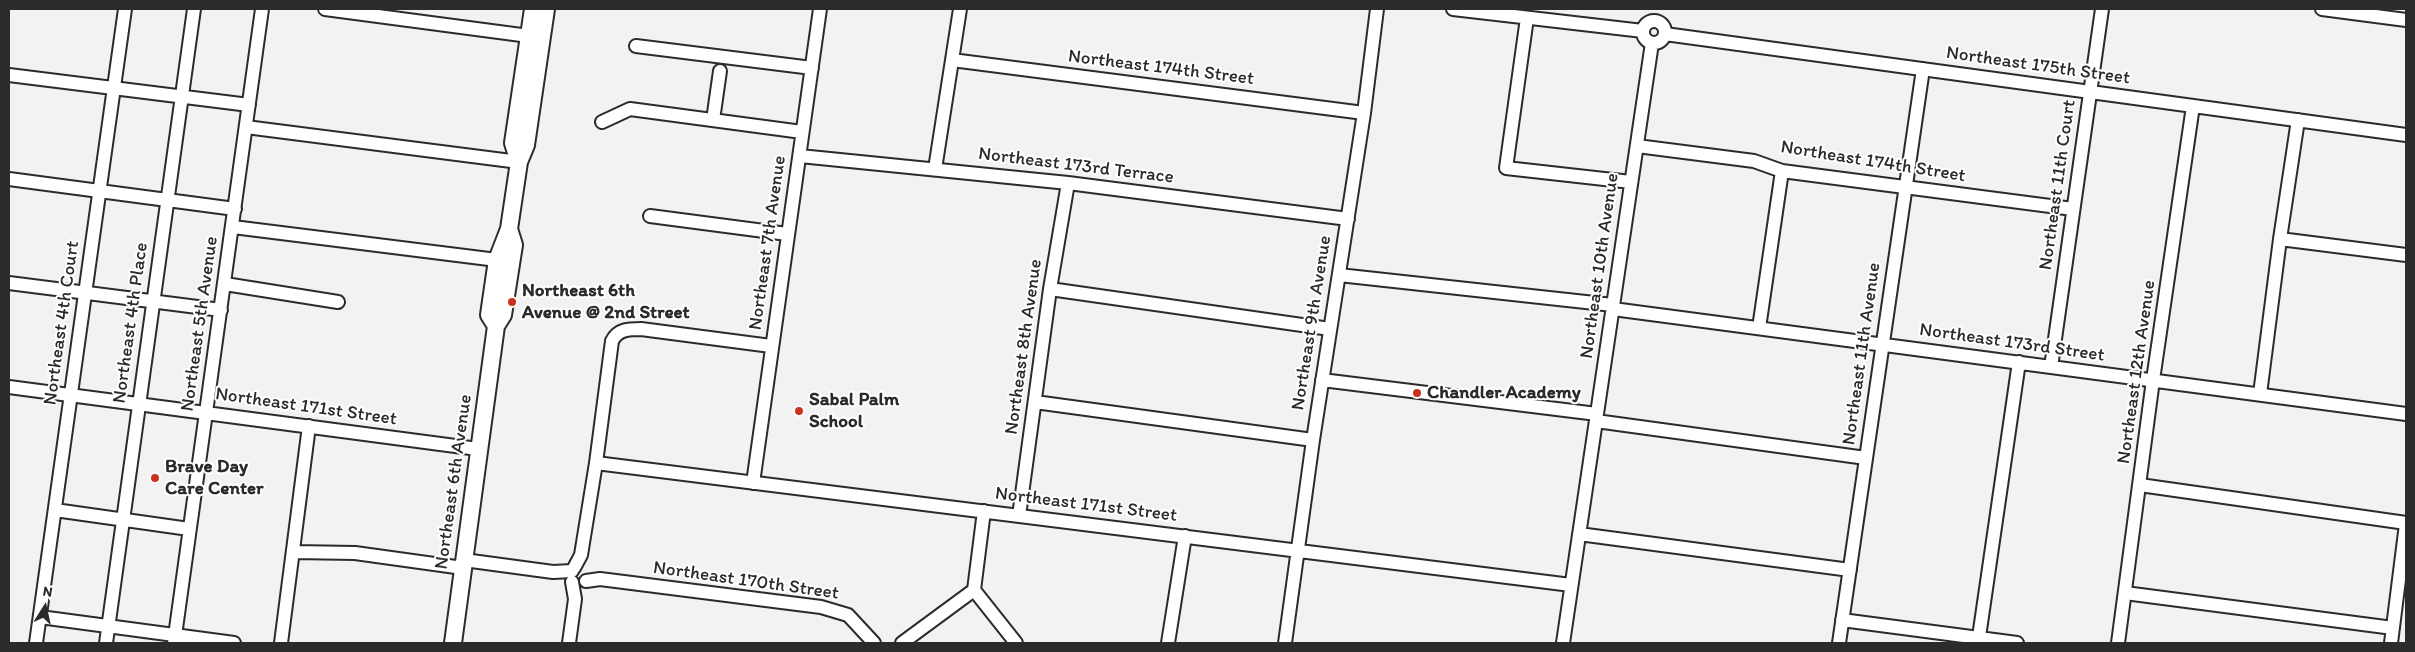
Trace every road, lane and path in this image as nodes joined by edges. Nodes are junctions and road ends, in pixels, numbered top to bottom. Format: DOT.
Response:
graph roads {
  1 [pos="125,9"];
  2 [pos="194,9"];
  3 [pos="262,9"];
  4 [pos="326,9"];
  5 [pos="533,9"];
  6 [pos="546,9"];
  7 [pos="820,9"];
  8 [pos="960,9"];
  9 [pos="1377,9"];
  10 [pos="1454,9"];
  11 [pos="2102,9"];
  12 [pos="2322,9"];
  13 [pos="1656,15"];
  14 [pos="1526,18"];
  15 [pos="2406,20"];
  16 [pos="1643,31"];
  17 [pos="1665,34"];
  18 [pos="529,36"];
  19 [pos="1652,43"];
  20 [pos="636,46"];
  21 [pos="952,60"];
  22 [pos="812,68"];
  23 [pos="1923,69"];
  24 [pos="720,71"];
  25 [pos="9,75"];
  26 [pos="114,88"];
  27 [pos="2090,92"];
  28 [pos="181,96"];
  29 [pos="249,105"];
  30 [pos="2193,106"];
  31 [pos="1364,113"];
  32 [pos="713,120"];
  33 [pos="2298,120"];
  34 [pos="602,122"];
  35 [pos="246,127"];
  36 [pos="802,132"];
  37 [pos="2406,135"];
  38 [pos="1637,146"];
  39 [pos="800,156"];
  40 [pos="518,162"];
  41 [pos="935,168"];
  42 [pos="1782,170"];
  43 [pos="9,179"];
  44 [pos="1631,182"];
  45 [pos="1068,183"];
  46 [pos="1906,188"];
  47 [pos="100,190"];
  48 [pos="167,199"];
  49 [pos="235,209"];
  50 [pos="2073,209"];
  51 [pos="650,216"];
  52 [pos="1348,219"];
  53 [pos="232,227"];
  54 [pos="509,229"];
  55 [pos="787,234"];
  56 [pos="2280,239"];
  57 [pos="2406,255"];
  58 [pos="497,260"];
  59 [pos="1339,275"];
  60 [pos="9,283"];
  61 [pos="225,284"];
  62 [pos="1050,289"];
  63 [pos="85,293"];
  64 [pos="152,302"];
  65 [pos="338,302"];
  66 [pos="1613,307"];
  67 [pos="221,310"];
  68 [pos="496,326"];
  69 [pos="1330,328"];
  70 [pos="1758,328"];
  71 [pos="1883,344"];
  72 [pos="771,346"];
  73 [pos="2019,362"];
  74 [pos="2051,367"];
  75 [pos="1322,380"];
  76 [pos="2153,380"];
  77 [pos="9,386"];
  78 [pos="71,394"];
  79 [pos="2260,394"];
  80 [pos="1035,402"];
  81 [pos="139,403"];
  82 [pos="207,412"];
  83 [pos="2406,414"];
  84 [pos="1596,418"];
  85 [pos="309,426"];
  86 [pos="1313,440"];
  87 [pos="478,449"];
  88 [pos="1866,458"];
  89 [pos="596,464"];
  90 [pos="753,483"];
  91 [pos="2140,485"];
  92 [pos="55,510"];
  93 [pos="984,511"];
  94 [pos="1018,516"];
  95 [pos="122,520"];
  96 [pos="2406,524"];
  97 [pos="189,529"];
  98 [pos="1579,534"];
  99 [pos="1185,536"];
  100 [pos="1299,551"];
  101 [pos="294,552"];
  102 [pos="2405,555"];
  103 [pos="463,564"];
  104 [pos="1850,570"];
  105 [pos="578,576"];
  106 [pos="1571,585"];
  107 [pos="974,590"];
  108 [pos="2125,593"];
  109 [pos="40,617"];
  110 [pos="1842,620"];
  111 [pos="109,626"];
  112 [pos="2393,628"];
  113 [pos="1979,637"];
  114 [pos="174,639"];
  115 [pos="36,643"];
  116 [pos="106,643"];
  117 [pos="234,643"];
  118 [pos="281,643"];
  119 [pos="453,643"];
  120 [pos="569,643"];
  121 [pos="874,643"];
  122 [pos="902,643"];
  123 [pos="1016,643"];
  124 [pos="1168,643"];
  125 [pos="1285,643"];
  126 [pos="1562,643"];
  127 [pos="1839,643"];
  128 [pos="2018,643"];
  129 [pos="2118,643"];
  130 [pos="2391,643"];
  1 -- 26 [label="street, Northeast 4th Court"];
  2 -- 28 [label="street, Northeast 4th Place"];
  3 -- 29 [label="street, Northeast 5th Avenue"];
  4 -- 18 [label="street"];
  5 -- 18 [label="main road, Northeast 6th Avenue"];
  6 -- 40 [label="main road, Northeast 6th Avenue"];
  7 -- 22 [label="street, Northeast 7th Avenue"];
  8 -- 21 [label="street"];
  9 -- 31 [label="street, Northeast 9th Avenue"];
  10 -- 14 [label="street"];
  11 -- 27 [label="street, Northeast 11th Court"];
  12 -- 15 [label="street"];
  13 -- 16 [label="street"];
  13 -- 17 [label="street"];
  14 -- 16 [label="street"];
  14 -- 44 [label="street"];
  16 -- 19 [label="street"];
  17 -- 19 [label="street"];
  17 -- 23 [label="street, Northeast 175th Street"];
  18 -- 40 [label="main road, Northeast 6th Avenue"];
  19 -- 38 [label="street, Northeast 10th Avenue"];
  20 -- 22 [label="street"];
  21 -- 31 [label="street, Northeast 174th Street"];
  21 -- 41 [label="street"];
  22 -- 36 [label="street, Northeast 7th Avenue"];
  23 -- 27 [label="street, Northeast 175th Street"];
  23 -- 46 [label="street, Northeast 11th Avenue"];
  24 -- 32 [label="street"];
  25 -- 26 [label="street"];
  26 -- 28 [label="street"];
  26 -- 47 [label="street, Northeast 4th Court"];
  27 -- 30 [label="street, Northeast 175th Street"];
  27 -- 50 [label="street, Northeast 11th Court"];
  28 -- 29 [label="street"];
  28 -- 48 [label="street, Northeast 4th Place"];
  29 -- 35 [label="street, Northeast 5th Avenue"];
  30 -- 33 [label="street, Northeast 175th Street"];
  30 -- 76 [label="street, Northeast 12th Avenue"];
  31 -- 52 [label="street, Northeast 9th Avenue"];
  32 -- 34 [label="street"];
  32 -- 36 [label="street"];
  33 -- 37 [label="street, Northeast 175th Street"];
  33 -- 56 [label="street"];
  35 -- 40 [label="street"];
  35 -- 49 [label="street, Northeast 5th Avenue"];
  36 -- 39 [label="street, Northeast 7th Avenue"];
  38 -- 42 [label="street, Northeast 174th Street"];
  38 -- 44 [label="street, Northeast 10th Avenue"];
  39 -- 41 [label="street, Northeast 173rd Terrace"];
  39 -- 55 [label="street, Northeast 7th Avenue"];
  40 -- 54 [label="main road, Northeast 6th Avenue"];
  41 -- 45 [label="street, Northeast 173rd Terrace"];
  42 -- 46 [label="street, Northeast 174th Street"];
  42 -- 70 [label="street"];
  43 -- 47 [label="street"];
  44 -- 66 [label="street, Northeast 10th Avenue"];
  45 -- 52 [label="street, Northeast 173rd Terrace"];
  45 -- 62 [label="street, Northeast 8th Avenue"];
  46 -- 50 [label="street, Northeast 174th Street"];
  46 -- 71 [label="street, Northeast 11th Avenue"];
  47 -- 48 [label="street"];
  47 -- 63 [label="street, Northeast 4th Court"];
  48 -- 49 [label="street"];
  48 -- 64 [label="street, Northeast 4th Place"];
  49 -- 53 [label="street, Northeast 5th Avenue"];
  50 -- 74 [label="street, Northeast 11th Court"];
  51 -- 55 [label="street"];
  52 -- 59 [label="street, Northeast 9th Avenue"];
  53 -- 58 [label="street"];
  53 -- 61 [label="street, Northeast 5th Avenue"];
  54 -- 58 [label="main road, Northeast 6th Avenue"];
  54 -- 68 [label="main road, Northeast 6th Avenue"];
  55 -- 72 [label="street, Northeast 7th Avenue"];
  56 -- 57 [label="street"];
  56 -- 79 [label="street"];
  58 -- 68 [label="main road, Northeast 6th Avenue"];
  59 -- 66 [label="street, Northeast 173rd Street"];
  59 -- 69 [label="street, Northeast 9th Avenue"];
  60 -- 63 [label="street"];
  61 -- 65 [label="street"];
  61 -- 67 [label="street, Northeast 5th Avenue"];
  62 -- 69 [label="street"];
  62 -- 80 [label="street, Northeast 8th Avenue"];
  63 -- 64 [label="street"];
  63 -- 78 [label="street, Northeast 4th Court"];
  64 -- 67 [label="street"];
  64 -- 81 [label="street, Northeast 4th Place"];
  66 -- 70 [label="street, Northeast 173rd Street"];
  66 -- 84 [label="street, Northeast 10th Avenue"];
  67 -- 82 [label="street, Northeast 5th Avenue"];
  68 -- 87 [label="main road, Northeast 6th Avenue"];
  69 -- 75 [label="street, Northeast 9th Avenue"];
  70 -- 71 [label="street, Northeast 173rd Street"];
  71 -- 73 [label="street, Northeast 173rd Street"];
  71 -- 88 [label="street, Northeast 11th Avenue"];
  72 -- 89 [label="street"];
  72 -- 90 [label="street, Northeast 7th Avenue"];
  73 -- 74 [label="street, Northeast 173rd Street"];
  73 -- 113 [label="street"];
  74 -- 76 [label="street, Northeast 173rd Street"];
  75 -- 84 [label="street"];
  75 -- 86 [label="street, Northeast 9th Avenue"];
  76 -- 79 [label="street, Northeast 173rd Street"];
  76 -- 91 [label="street, Northeast 12th Avenue"];
  77 -- 78 [label="street, Northeast 171st Street"];
  78 -- 81 [label="street, Northeast 171st Street"];
  78 -- 92 [label="street, Northeast 4th Court"];
  79 -- 83 [label="street, Northeast 173rd Street"];
  80 -- 86 [label="street"];
  80 -- 94 [label="street, Northeast 8th Avenue"];
  81 -- 82 [label="street, Northeast 171st Street"];
  81 -- 95 [label="street, Northeast 4th Place"];
  82 -- 85 [label="street, Northeast 171st Street"];
  82 -- 97 [label="street, Northeast 5th Avenue"];
  84 -- 88 [label="street"];
  84 -- 98 [label="street, Northeast 10th Avenue"];
  85 -- 87 [label="street, Northeast 171st Street"];
  85 -- 101 [label="street"];
  86 -- 100 [label="street, Northeast 9th Avenue"];
  87 -- 103 [label="main road, Northeast 6th Avenue"];
  88 -- 104 [label="street, Northeast 11th Avenue"];
  89 -- 90 [label="street, Northeast 171st Street"];
  89 -- 105 [label="street"];
  90 -- 93 [label="street, Northeast 171st Street"];
  91 -- 96 [label="street"];
  91 -- 108 [label="street, Northeast 12th Avenue"];
  92 -- 95 [label="street"];
  92 -- 109 [label="street, Northeast 4th Court"];
  93 -- 94 [label="street, Northeast 171st Street"];
  93 -- 107 [label="street"];
  94 -- 99 [label="street, Northeast 171st Street"];
  95 -- 97 [label="street"];
  95 -- 111 [label="street, Northeast 4th Place"];
  96 -- 102 [label="street"];
  97 -- 114 [label="street, Northeast 5th Avenue"];
  98 -- 104 [label="street"];
  98 -- 106 [label="street, Northeast 10th Avenue"];
  99 -- 100 [label="street, Northeast 171st Street"];
  99 -- 124 [label="street"];
  100 -- 106 [label="street, Northeast 171st Street"];
  100 -- 125 [label="street, Northeast 9th Avenue"];
  101 -- 103 [label="street, Northeast 170th Street"];
  101 -- 118 [label="street"];
  102 -- 112 [label="street"];
  103 -- 105 [label="street, Northeast 170th Street"];
  103 -- 119 [label="main road, Northeast 6th Avenue"];
  104 -- 110 [label="street, Northeast 11th Avenue"];
  105 -- 120 [label="street"];
  105 -- 121 [label="street, Northeast 170th Street"];
  106 -- 126 [label="street, Northeast 10th Avenue"];
  107 -- 122 [label="street"];
  107 -- 123 [label="street"];
  108 -- 112 [label="street"];
  108 -- 129 [label="street, Northeast 12th Avenue"];
  109 -- 111 [label="street"];
  109 -- 115 [label="street, Northeast 4th Court"];
  110 -- 113 [label="street"];
  110 -- 127 [label="street, Northeast 11th Avenue"];
  111 -- 114 [label="street"];
  111 -- 116 [label="street, Northeast 4th Place"];
  112 -- 130 [label="street"];
  113 -- 128 [label="street"];
  114 -- 117 [label="street"];
}
